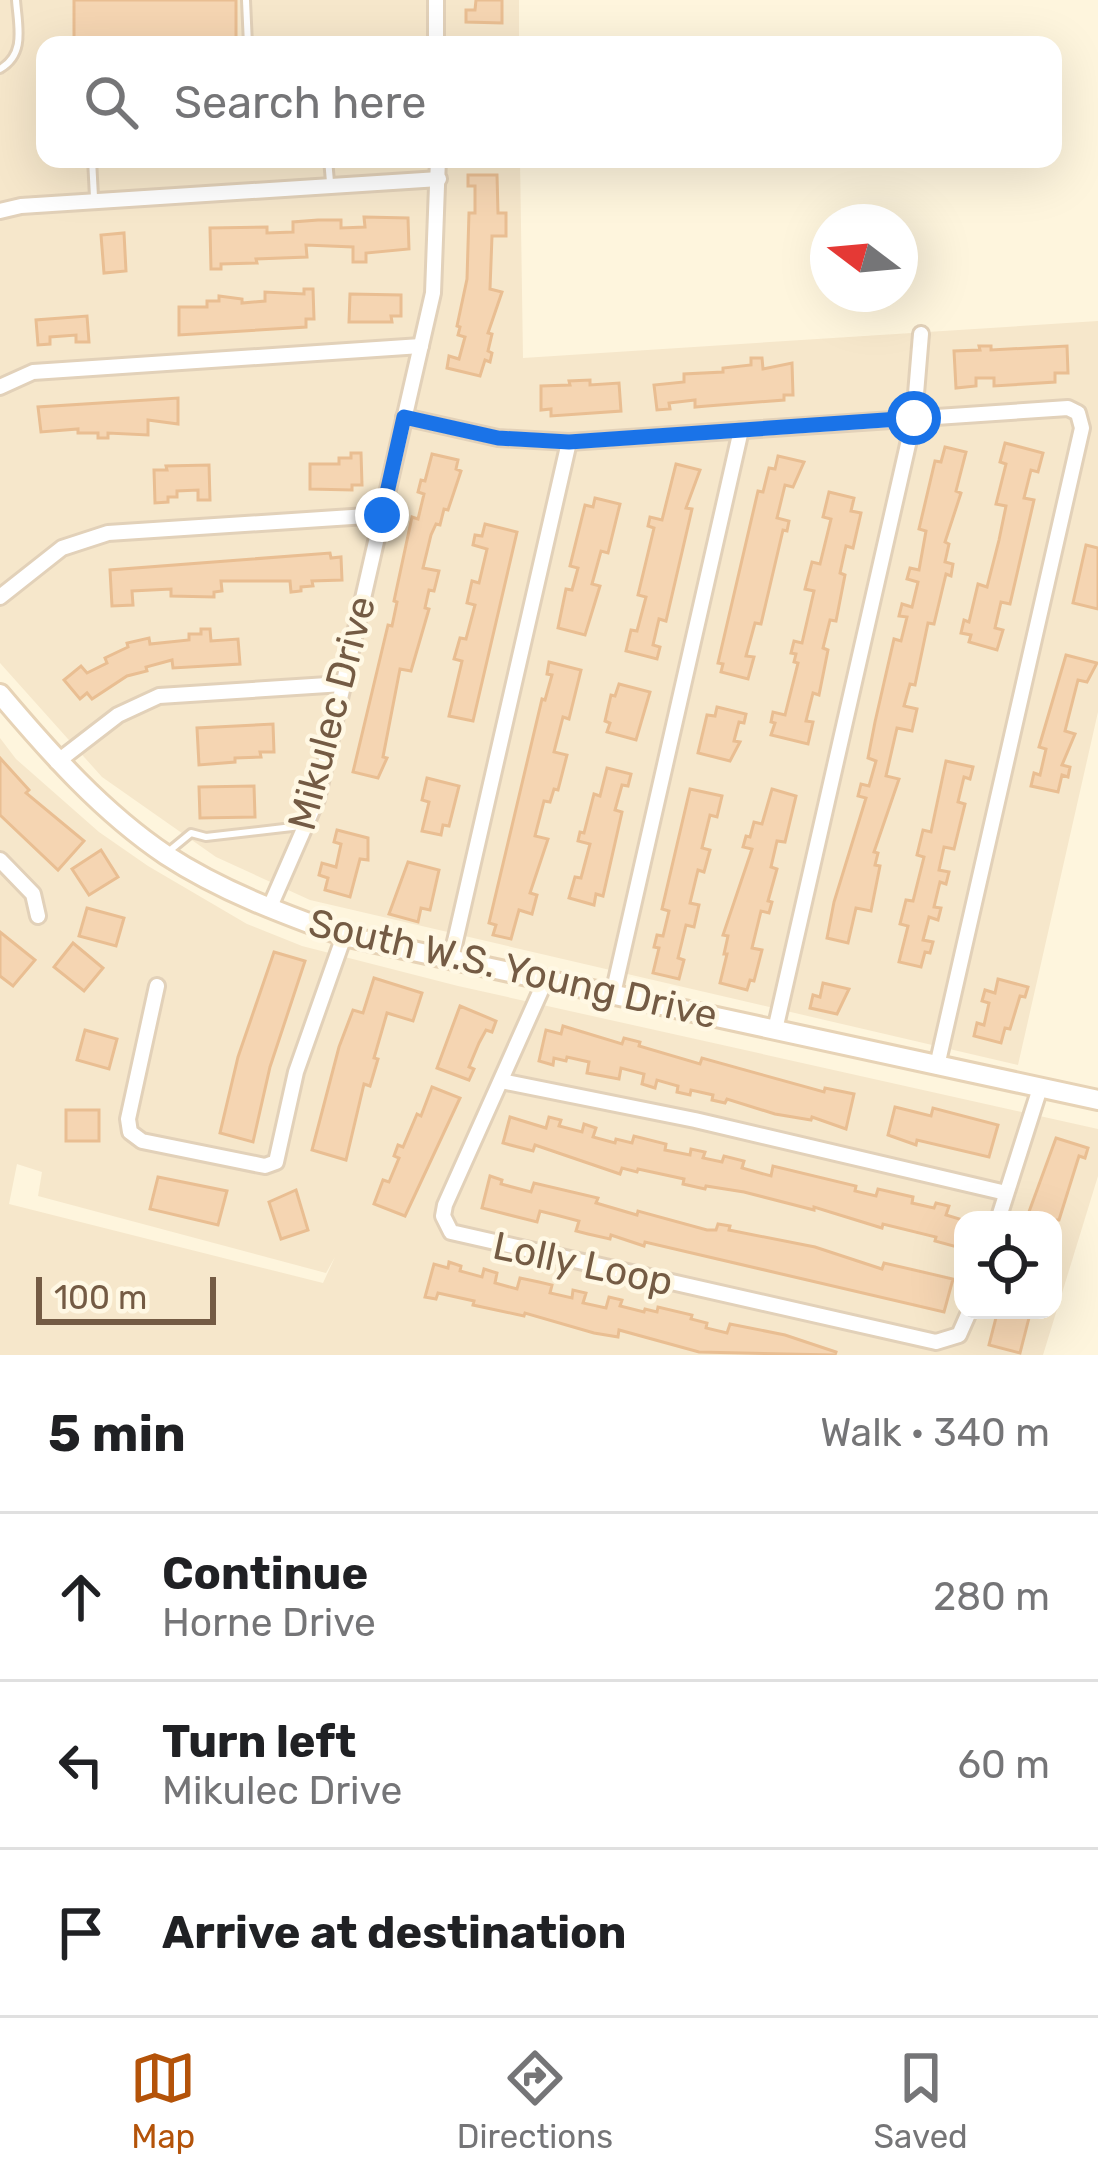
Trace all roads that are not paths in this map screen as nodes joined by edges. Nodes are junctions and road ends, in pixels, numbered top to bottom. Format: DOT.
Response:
graph roads {
  1 [pos="16,0"];
  2 [pos="246,0"];
  3 [pos="436,0"];
  4 [pos="248,36"];
  5 [pos="436,36"];
  6 [pos="0,69"];
  7 [pos="92,168"];
  8 [pos="329,168"];
  9 [pos="438,168"];
  10 [pos="439,179"];
  11 [pos="330,186"];
  12 [pos="94,202"];
  13 [pos="0,211"];
  14 [pos="921,334"];
  15 [pos="421,346"];
  16 [pos="0,387"];
  17 [pos="404,417"];
  18 [pos="914,418"];
  19 [pos="741,430"];
  20 [pos="569,442"];
  21 [pos="382,515"];
  22 [pos="0,596"];
  23 [pos="344,684"];
  24 [pos="0,694"];
  25 [pos="57,762"];
  26 [pos="305,826"];
  27 [pos="165,854"];
  28 [pos="0,860"];
  29 [pos="268,908"];
  30 [pos="38,916"];
  31 [pos="344,936"];
  32 [pos="451,959"];
  33 [pos="546,980"];
  34 [pos="157,986"];
  35 [pos="613,994"];
  36 [pos="775,1030"];
  37 [pos="937,1066"];
  38 [pos="501,1081"];
  39 [pos="1040,1088"];
  40 [pos="1098,1100"];
  41 [pos="1006,1192"];
  42 [pos="1001,1211"];
  43 [pos="966,1319"];
  1 -- 6 [label="lane"];
  2 -- 4 [label="lane"];
  3 -- 5 [label="street"];
  7 -- 12 [label="lane"];
  8 -- 11 [label="lane"];
  9 -- 10 [label="street, Mikulec Drive"];
  10 -- 11 [label="street"];
  10 -- 15 [label="street, Mikulec Drive"];
  11 -- 12 [label="street"];
  12 -- 13 [label="street"];
  14 -- 18 [label="street"];
  15 -- 16 [label="street"];
  15 -- 17 [label="street, Mikulec Drive"];
  17 -- 20 [label="street"];
  17 -- 21 [label="street, Mikulec Drive"];
  18 -- 19 [label="street"];
  18 -- 36 [label="street"];
  18 -- 37 [label="street"];
  19 -- 20 [label="street"];
  19 -- 35 [label="street"];
  20 -- 32 [label="street"];
  21 -- 22 [label="street"];
  21 -- 23 [label="street, Mikulec Drive"];
  23 -- 25 [label="street"];
  23 -- 26 [label="street, Mikulec Drive"];
  24 -- 25 [label="main road, South W.S. Young Drive"];
  25 -- 27 [label="main road, South W.S. Young Drive"];
  26 -- 27 [label="lane"];
  26 -- 29 [label="street, Mikulec Drive"];
  27 -- 29 [label="main road, South W.S. Young Drive"];
  28 -- 30 [label="street"];
  29 -- 31 [label="main road, South W.S. Young Drive"];
  31 -- 32 [label="main road, South W.S. Young Drive"];
  31 -- 34 [label="street"];
  32 -- 33 [label="main road, South W.S. Young Drive"];
  33 -- 35 [label="main road, South W.S. Young Drive"];
  33 -- 38 [label="street, Lolly Loop"];
  35 -- 36 [label="main road, South W.S. Young Drive"];
  36 -- 37 [label="main road, South W.S. Young Drive"];
  37 -- 39 [label="main road, South W.S. Young Drive"];
  38 -- 41 [label="street"];
  38 -- 43 [label="street, Lolly Loop"];
  39 -- 40 [label="main road, South W.S. Young Drive"];
  39 -- 41 [label="street"];
  41 -- 42 [label="street"];
}
